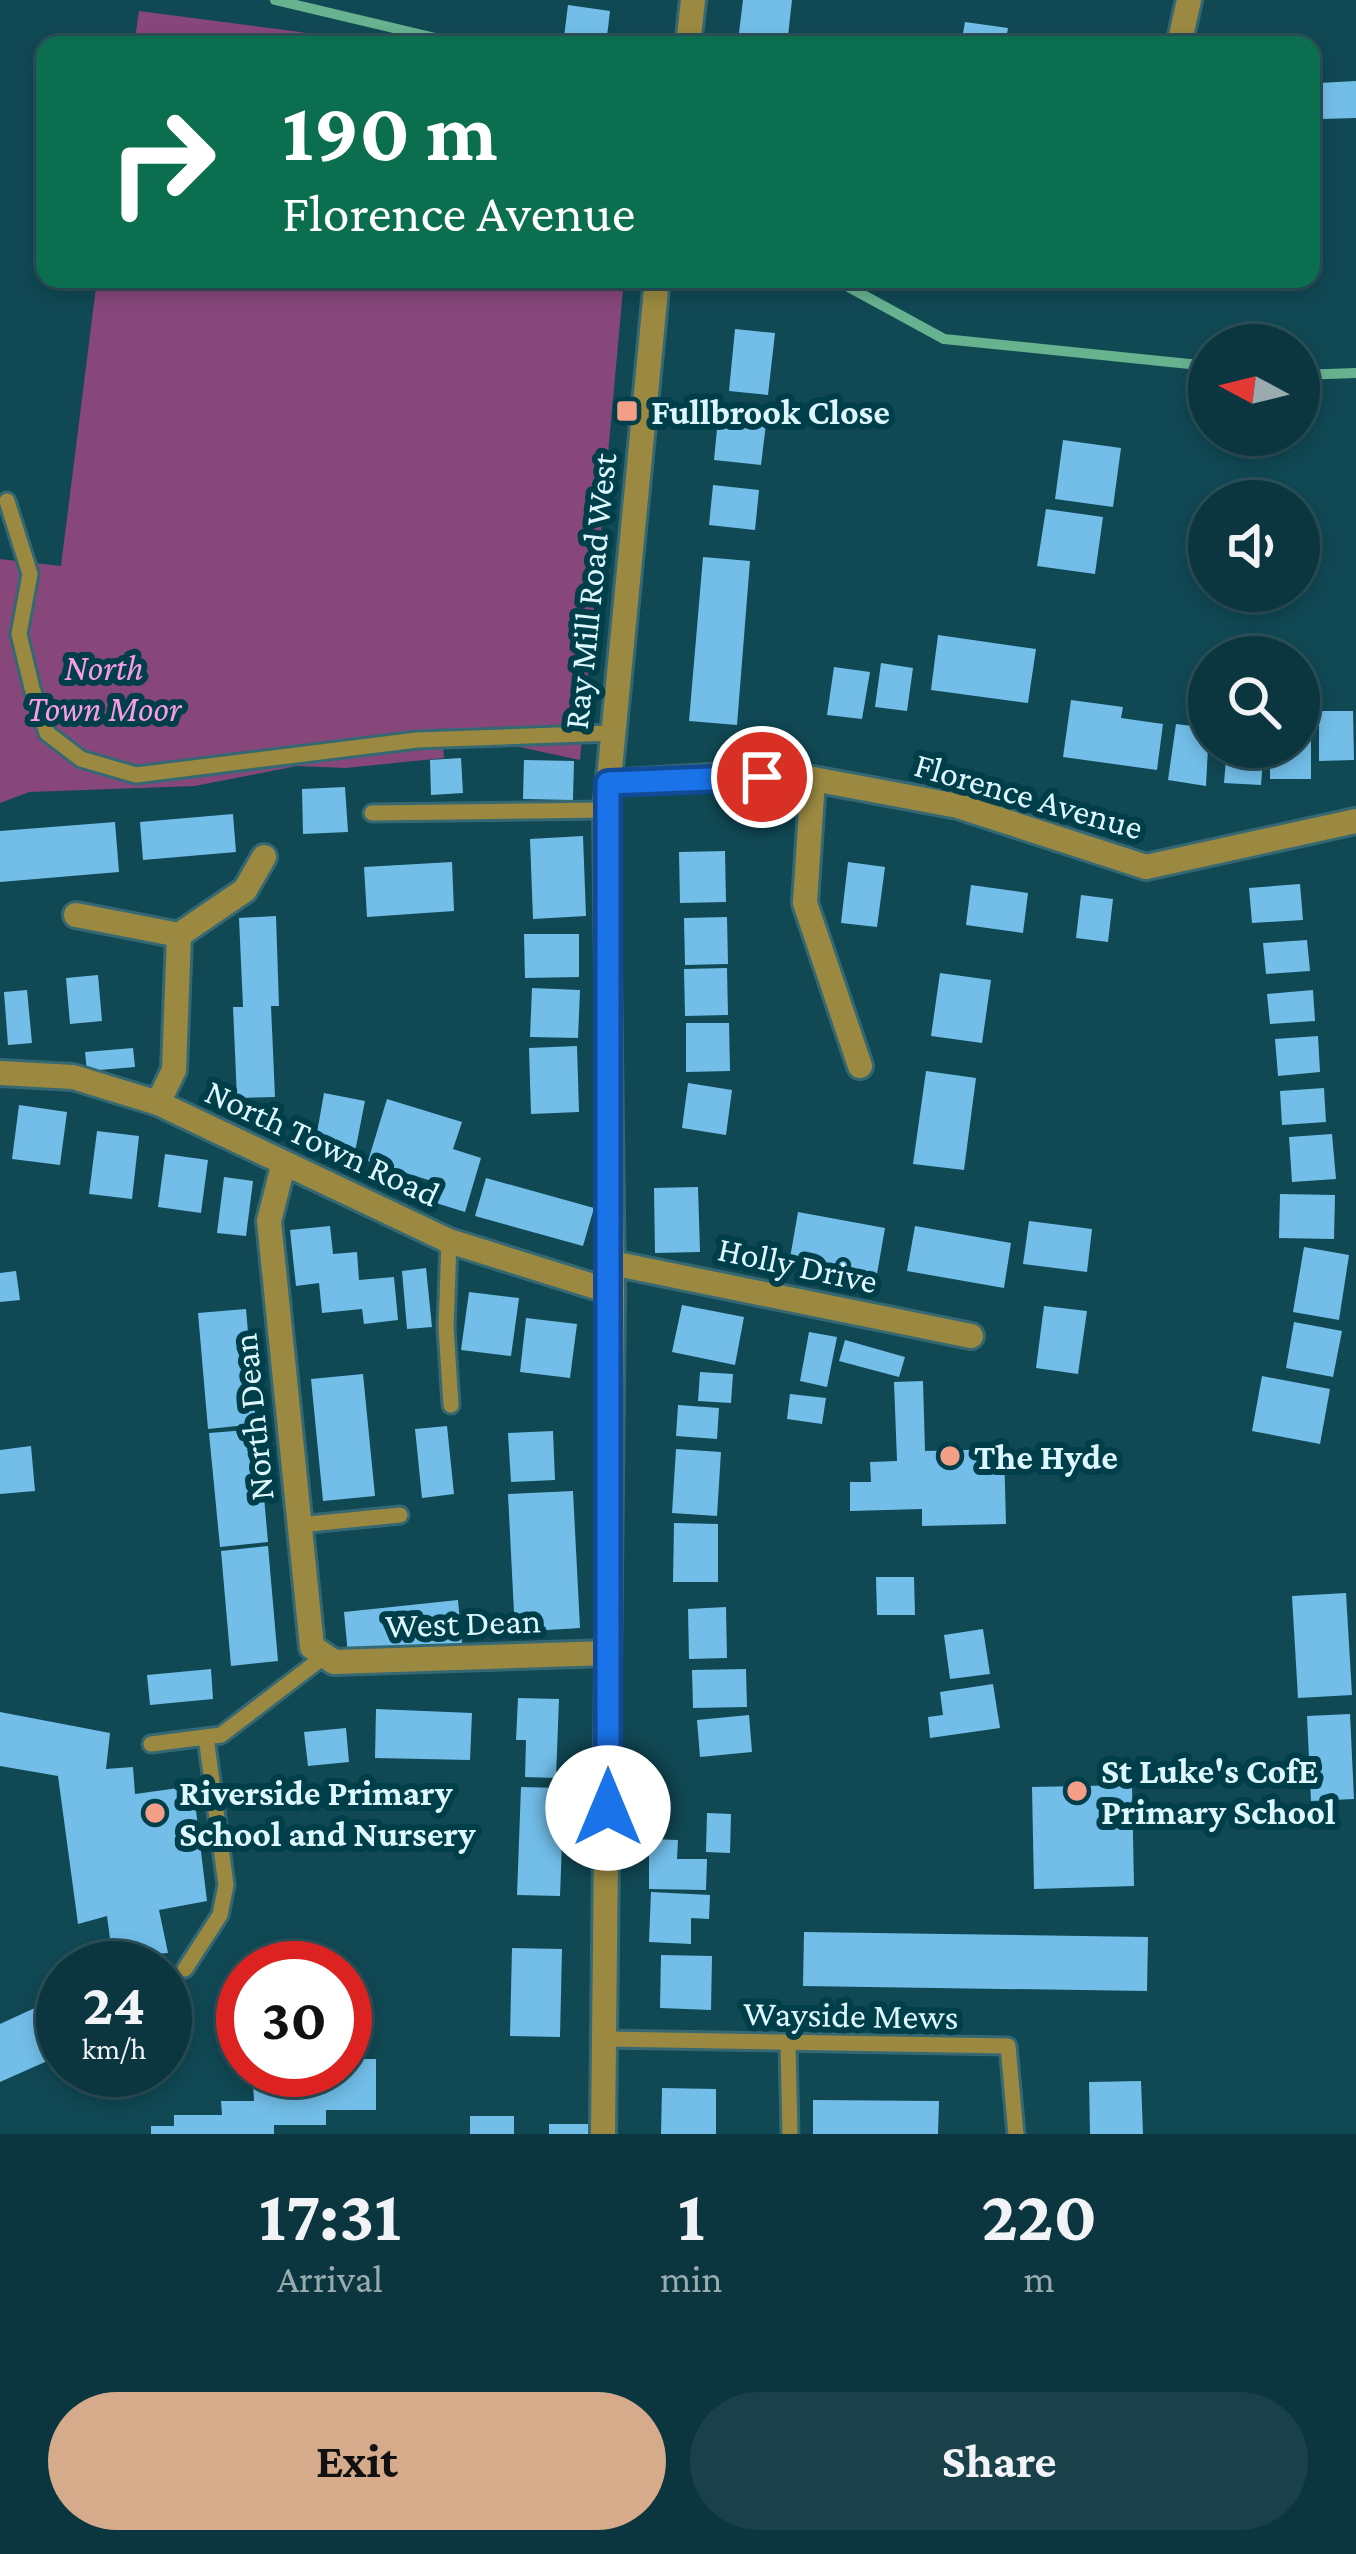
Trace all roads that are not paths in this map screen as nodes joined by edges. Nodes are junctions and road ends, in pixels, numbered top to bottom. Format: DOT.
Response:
graph roads {
  1 [pos="693,0"];
  2 [pos="1189,0"];
  3 [pos="689,36"];
  4 [pos="1181,36"];
  5 [pos="656,288"];
  6 [pos="8,501"];
  7 [pos="611,733"];
  8 [pos="813,779"];
  9 [pos="608,783"];
  10 [pos="607,810"];
  11 [pos="372,813"];
  12 [pos="1356,821"];
  13 [pos="264,857"];
  14 [pos="76,915"];
  15 [pos="179,935"];
  16 [pos="860,1066"];
  17 [pos="0,1073"];
  18 [pos="158,1103"];
  19 [pos="283,1166"];
  20 [pos="449,1241"];
  21 [pos="612,1263"];
  22 [pos="612,1292"];
  23 [pos="971,1336"];
  24 [pos="451,1405"];
  25 [pos="400,1515"];
  26 [pos="299,1525"];
  27 [pos="608,1653"];
  28 [pos="322,1658"];
  29 [pos="206,1737"];
  30 [pos="151,1744"];
  31 [pos="192,1958"];
  32 [pos="606,2038"];
  33 [pos="788,2045"];
  34 [pos="603,2134"];
  35 [pos="790,2134"];
  36 [pos="1016,2134"];
  1 -- 3 [label="street"];
  2 -- 4 [label="street"];
  5 -- 7 [label="street, Ray Mill Road West"];
  6 -- 7 [label="lane"];
  7 -- 9 [label="street, Ray Mill Road West"];
  8 -- 9 [label="street, Florence Avenue"];
  8 -- 12 [label="street, Florence Avenue"];
  8 -- 16 [label="street"];
  9 -- 10 [label="street, Ray Mill Road West"];
  10 -- 11 [label="lane"];
  10 -- 21 [label="street, Ray Mill Road West"];
  13 -- 15 [label="street"];
  14 -- 15 [label="street"];
  15 -- 18 [label="street"];
  17 -- 18 [label="street, North Town Road"];
  18 -- 19 [label="street, North Town Road"];
  19 -- 20 [label="street, North Town Road"];
  19 -- 26 [label="street, North Dean"];
  20 -- 22 [label="street, North Town Road"];
  20 -- 24 [label="lane"];
  21 -- 22 [label="street, Ray Mill Road West"];
  21 -- 23 [label="street, Holly Drive"];
  22 -- 27 [label="street, Ray Mill Road West"];
  25 -- 26 [label="lane"];
  26 -- 28 [label="street, North Dean"];
  27 -- 28 [label="street, West Dean"];
  27 -- 32 [label="street, Ray Mill Road West"];
  28 -- 29 [label="lane"];
  29 -- 30 [label="lane"];
  29 -- 31 [label="lane"];
  32 -- 33 [label="lane, Wayside Mews"];
  32 -- 34 [label="street, Ray Mill Road West"];
  33 -- 35 [label="lane"];
  33 -- 36 [label="lane, Wayside Mews"];
}
